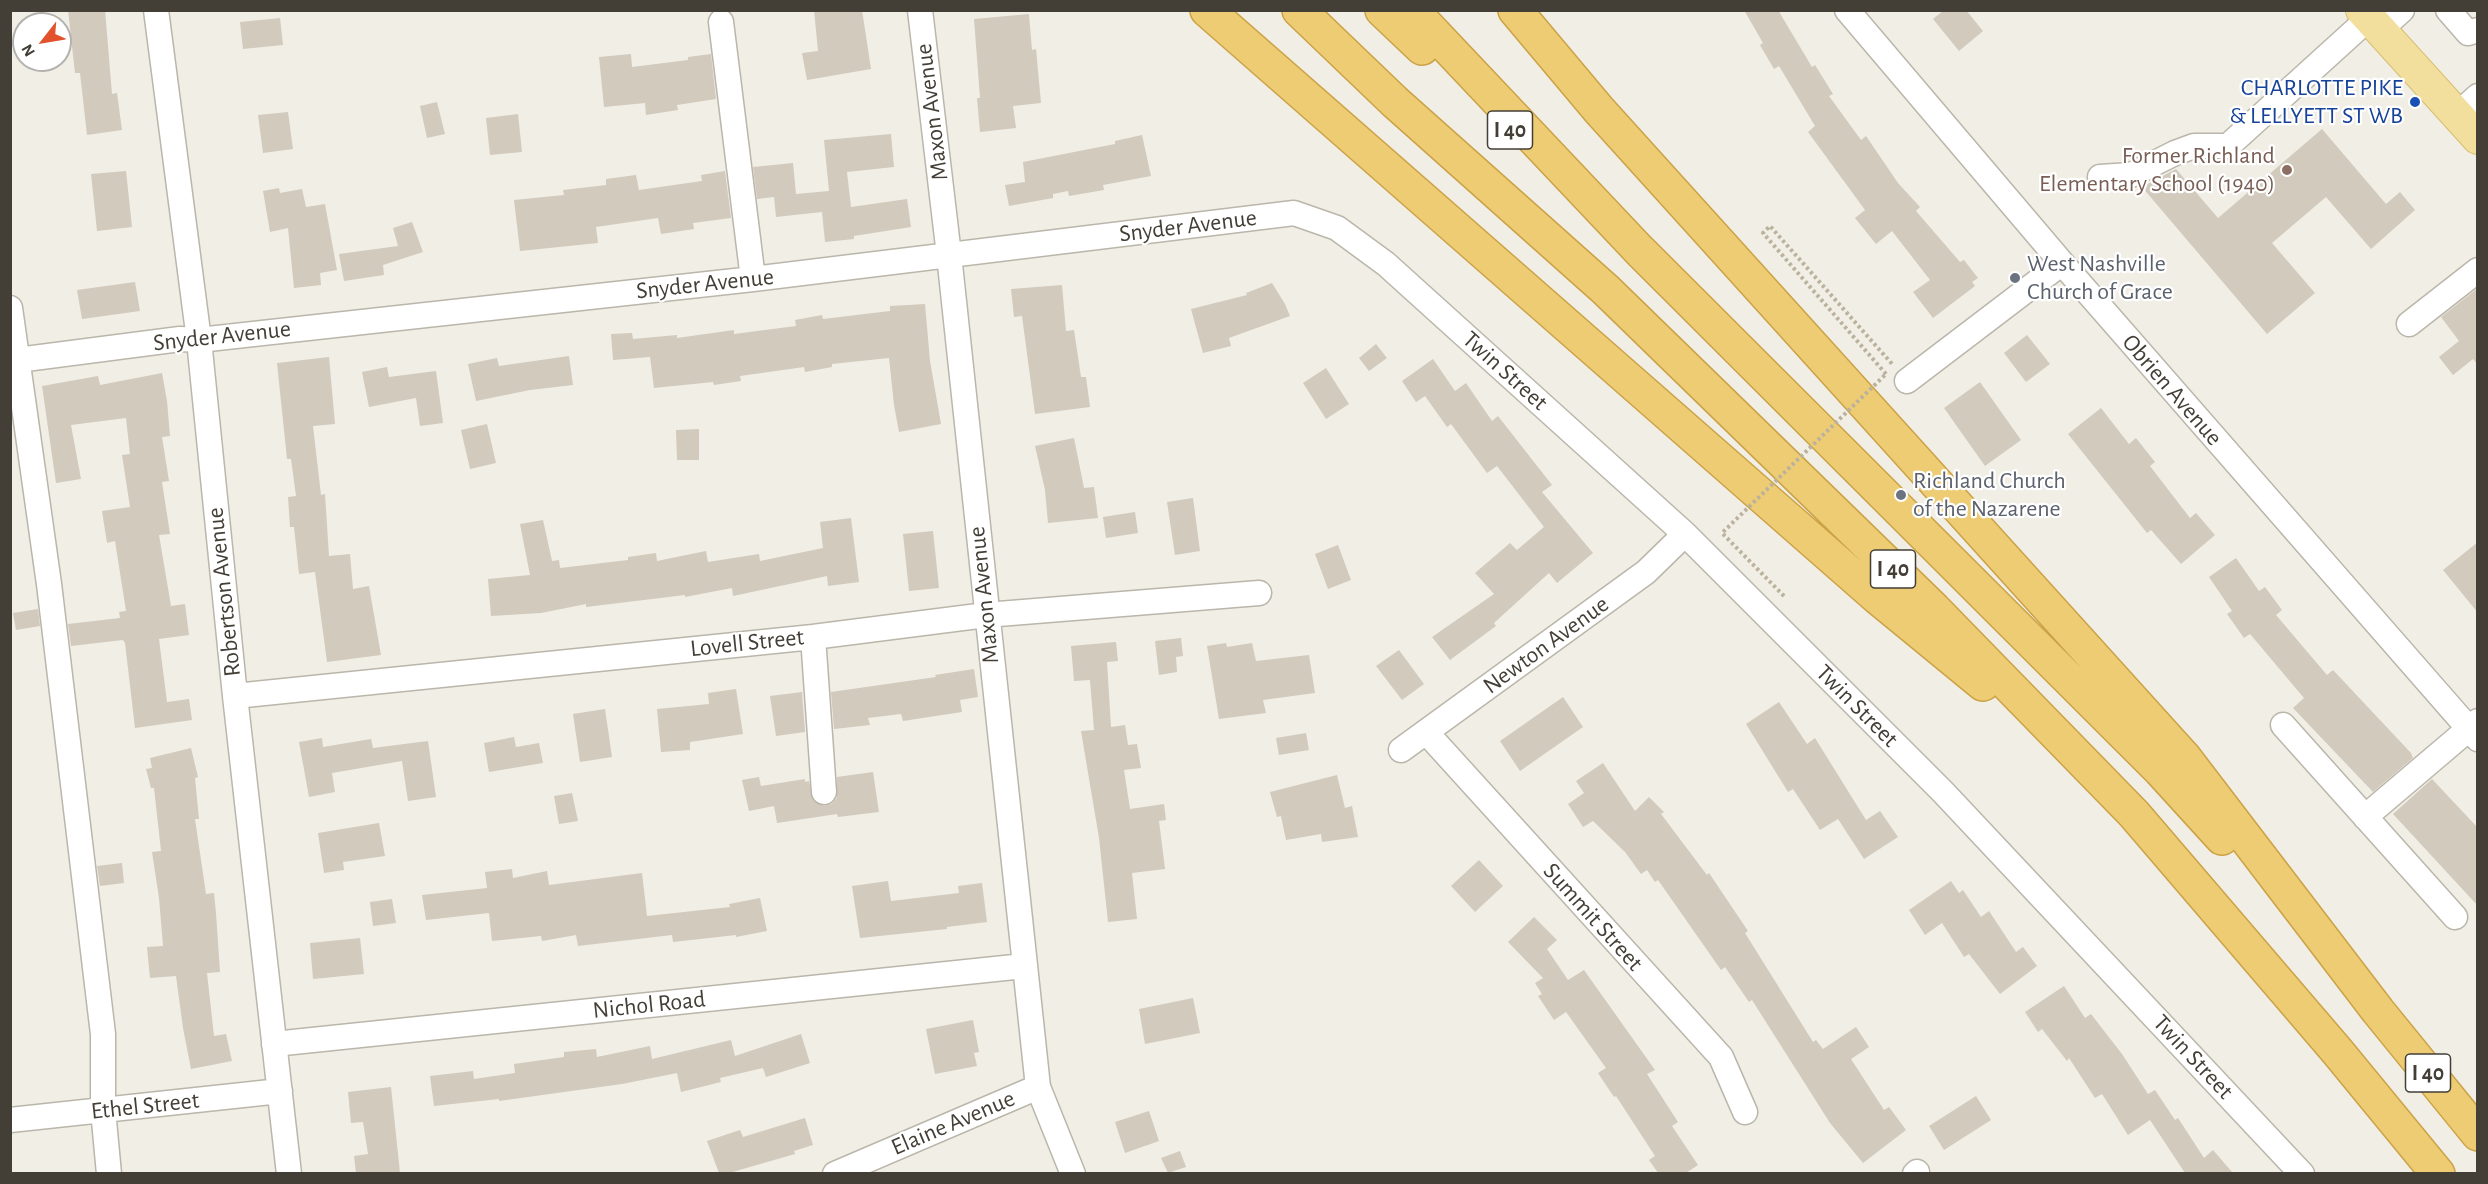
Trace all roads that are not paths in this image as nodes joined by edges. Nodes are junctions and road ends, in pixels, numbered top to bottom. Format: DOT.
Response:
graph roads {
  1 [pos="156,10"];
  2 [pos="920,10"];
  3 [pos="1207,10"];
  4 [pos="1299,10"];
  5 [pos="1382,10"];
  6 [pos="1412,10"];
  7 [pos="1515,10"];
  8 [pos="1848,10"];
  9 [pos="2448,10"];
  10 [pos="2378,17"];
  11 [pos="721,22"];
  12 [pos="2473,32"];
  13 [pos="2473,123"];
  14 [pos="2100,177"];
  15 [pos="1639,250"];
  16 [pos="949,255"];
  17 [pos="2061,263"];
  18 [pos="1386,264"];
  19 [pos="2478,270"];
  20 [pos="753,279"];
  21 [pos="10,308"];
  22 [pos="2409,324"];
  23 [pos="199,340"];
  24 [pos="14,361"];
  25 [pos="1907,381"];
  26 [pos="1685,534"];
  27 [pos="1259,593"];
  28 [pos="986,615"];
  29 [pos="813,637"];
  30 [pos="235,696"];
  31 [pos="2283,725"];
  32 [pos="2474,729"];
  33 [pos="1426,732"];
  34 [pos="1401,750"];
  35 [pos="2098,777"];
  36 [pos="824,792"];
  37 [pos="2365,817"];
  38 [pos="2455,917"];
  39 [pos="1024,966"];
  40 [pos="2378,1011"];
  41 [pos="274,1044"];
  42 [pos="1038,1088"];
  43 [pos="280,1090"];
  44 [pos="103,1110"];
  45 [pos="1744,1112"];
  46 [pos="10,1120"];
  47 [pos="2478,1134"];
  48 [pos="109,1173"];
  49 [pos="290,1173"];
  50 [pos="835,1173"];
  51 [pos="1073,1173"];
  52 [pos="2301,1173"];
  53 [pos="2438,1173"];
  1 -- 23 [label="street, Robertson Avenue"];
  2 -- 16 [label="street, Maxon Avenue"];
  3 -- 35 [label="highway"];
  4 -- 35 [label="highway, I 40"];
  5 -- 15 [label="highway, I 40"];
  6 -- 15 [label="highway"];
  7 -- 40 [label="highway"];
  8 -- 17 [label="street, Obrien Avenue"];
  9 -- 12 [label="street"];
  10 -- 13 [label="main road"];
  10 -- 14 [label="street"];
  11 -- 20 [label="street"];
  15 -- 40 [label="highway, I 40"];
  16 -- 18 [label="street, Snyder Avenue"];
  16 -- 20 [label="street, Snyder Avenue"];
  16 -- 28 [label="street, Maxon Avenue"];
  17 -- 25 [label="street"];
  17 -- 32 [label="street, Obrien Avenue"];
  18 -- 26 [label="street, Twin Street"];
  19 -- 22 [label="street"];
  20 -- 23 [label="street, Snyder Avenue"];
  21 -- 24 [label="street"];
  23 -- 24 [label="street, Snyder Avenue"];
  23 -- 30 [label="street, Robertson Avenue"];
  24 -- 44 [label="street"];
  26 -- 33 [label="street, Newton Avenue"];
  26 -- 52 [label="street, Twin Street"];
  27 -- 28 [label="street, Lovell Street"];
  28 -- 29 [label="street, Lovell Street"];
  28 -- 39 [label="street, Maxon Avenue"];
  29 -- 30 [label="street, Lovell Street"];
  29 -- 36 [label="street"];
  30 -- 41 [label="street, Robertson Avenue"];
  31 -- 37 [label="street"];
  32 -- 37 [label="street"];
  33 -- 34 [label="street, Newton Avenue"];
  33 -- 45 [label="street, Summit Street"];
  35 -- 53 [label="highway, I 40"];
  37 -- 38 [label="street"];
  39 -- 41 [label="street, Nichol Road"];
  39 -- 42 [label="street, Maxon Avenue"];
  40 -- 47 [label="highway, I 40"];
  41 -- 43 [label="street, Robertson Avenue"];
  42 -- 50 [label="street, Elaine Avenue"];
  42 -- 51 [label="street, Maxon Avenue"];
  43 -- 44 [label="street, Ethel Street"];
  43 -- 49 [label="street, Robertson Avenue"];
  44 -- 46 [label="street, Ethel Street"];
  44 -- 48 [label="street"];
}
